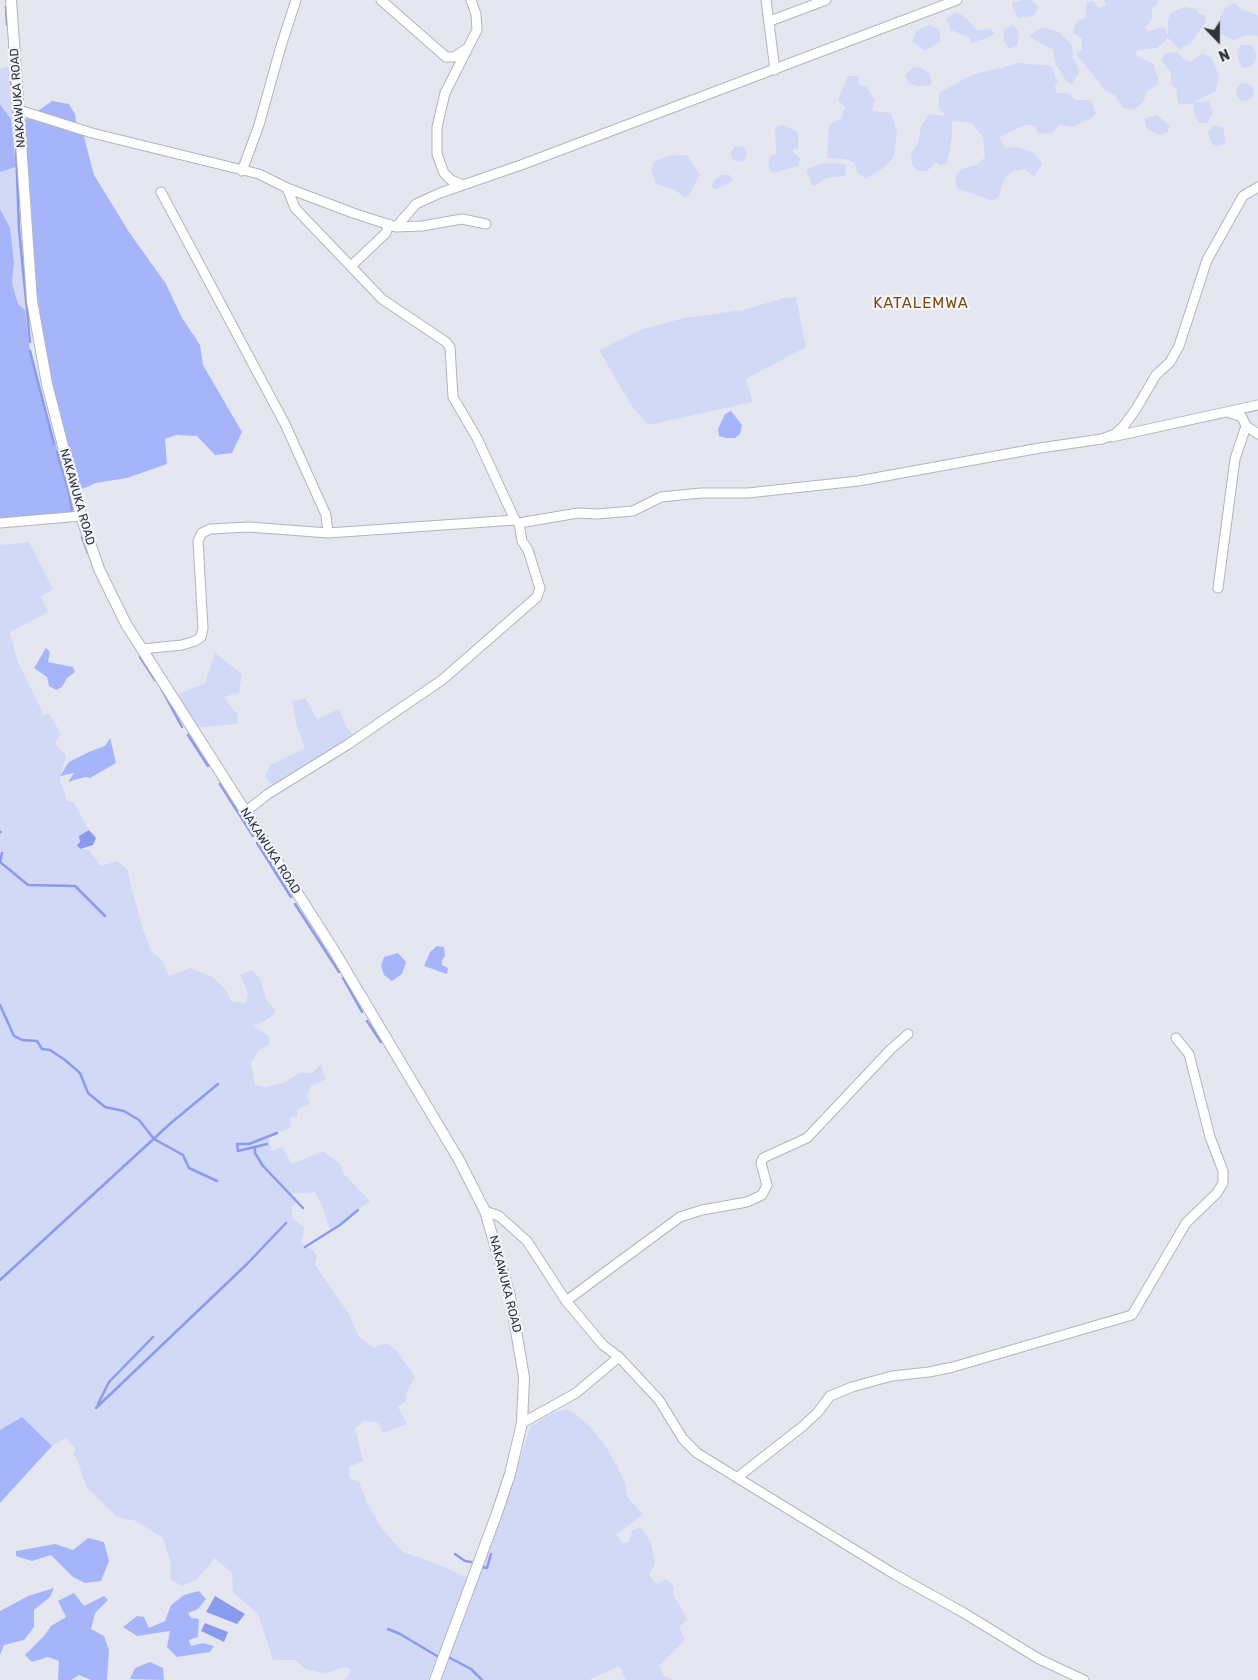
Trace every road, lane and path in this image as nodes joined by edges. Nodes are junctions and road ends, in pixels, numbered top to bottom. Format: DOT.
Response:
graph roads {
  1 [pos="10,0"];
  2 [pos="296,0"];
  3 [pos="381,0"];
  4 [pos="471,0"];
  5 [pos="766,0"];
  6 [pos="826,0"];
  7 [pos="958,0"];
  8 [pos="770,21"];
  9 [pos="468,48"];
  10 [pos="775,70"];
  11 [pos="20,110"];
  12 [pos="242,171"];
  13 [pos="447,177"];
  14 [pos="463,185"];
  15 [pos="1258,187"];
  16 [pos="287,188"];
  17 [pos="162,192"];
  18 [pos="444,192"];
  19 [pos="486,224"];
  20 [pos="392,225"];
  21 [pos="351,266"];
  22 [pos="1258,405"];
  23 [pos="1227,412"];
  24 [pos="1246,426"];
  25 [pos="1258,434"];
  26 [pos="1102,439"];
  27 [pos="81,516"];
  28 [pos="517,521"];
  29 [pos="0,522"];
  30 [pos="328,533"];
  31 [pos="1218,588"];
  32 [pos="142,649"];
  33 [pos="245,812"];
  34 [pos="908,1034"];
  35 [pos="1176,1038"];
  36 [pos="485,1211"];
  37 [pos="566,1301"];
  38 [pos="619,1357"];
  39 [pos="522,1423"];
  40 [pos="738,1478"];
  41 [pos="435,1680"];
  42 [pos="1084,1680"];
  1 -- 11 [label="main road, NAKAWUKA ROAD"];
  2 -- 12 [label="street"];
  3 -- 9 [label="street"];
  4 -- 9 [label="street"];
  5 -- 8 [label="street"];
  6 -- 8 [label="street"];
  7 -- 10 [label="street"];
  8 -- 10 [label="street"];
  9 -- 13 [label="street"];
  10 -- 14 [label="street"];
  11 -- 12 [label="street"];
  11 -- 27 [label="main road, NAKAWUKA ROAD"];
  12 -- 16 [label="street"];
  13 -- 14 [label="street"];
  13 -- 18 [label="street"];
  14 -- 18 [label="street"];
  15 -- 26 [label="street"];
  16 -- 20 [label="street"];
  16 -- 21 [label="street"];
  17 -- 30 [label="street"];
  18 -- 20 [label="street"];
  19 -- 20 [label="street"];
  20 -- 21 [label="street"];
  21 -- 28 [label="street"];
  22 -- 23 [label="street"];
  23 -- 24 [label="street"];
  23 -- 26 [label="street"];
  24 -- 25 [label="street"];
  24 -- 31 [label="street"];
  26 -- 28 [label="street"];
  27 -- 29 [label="street"];
  27 -- 32 [label="main road, NAKAWUKA ROAD"];
  28 -- 30 [label="street"];
  28 -- 33 [label="street"];
  30 -- 32 [label="street"];
  32 -- 33 [label="main road, NAKAWUKA ROAD"];
  33 -- 36 [label="main road, NAKAWUKA ROAD"];
  34 -- 37 [label="street"];
  35 -- 40 [label="street"];
  36 -- 37 [label="street"];
  36 -- 39 [label="main road, NAKAWUKA ROAD"];
  37 -- 38 [label="street"];
  38 -- 39 [label="street"];
  38 -- 40 [label="street"];
  39 -- 41 [label="main road, NAKAWUKA ROAD"];
  40 -- 42 [label="street"];
}
